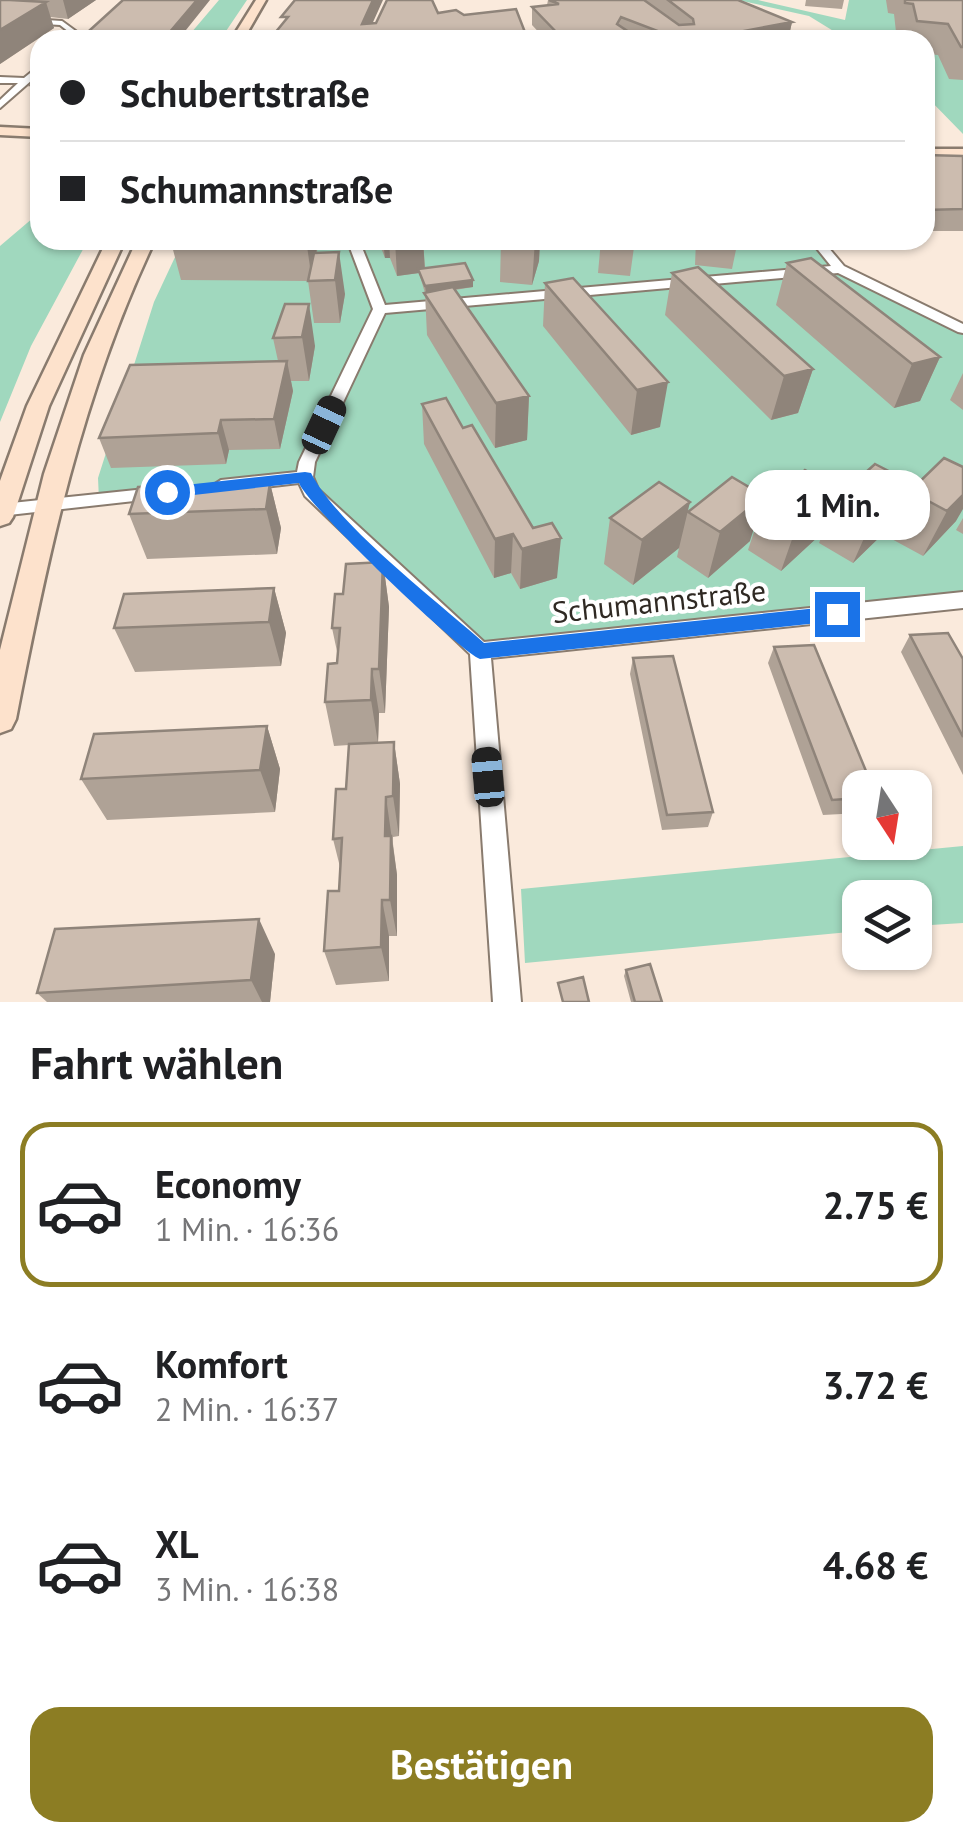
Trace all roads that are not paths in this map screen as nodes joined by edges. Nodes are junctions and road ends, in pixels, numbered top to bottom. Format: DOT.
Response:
graph roads {
  1 [pos="261,0"];
  2 [pos="40,11"];
  3 [pos="0,19"];
  4 [pos="27,20"];
  5 [pos="66,30"];
  6 [pos="242,30"];
  7 [pos="30,77"];
  8 [pos="0,80"];
  9 [pos="26,81"];
  10 [pos="0,105"];
  11 [pos="0,131"];
  12 [pos="30,132"];
  13 [pos="935,153"];
  14 [pos="963,153"];
  15 [pos="111,250"];
  16 [pos="142,250"];
  17 [pos="357,250"];
  18 [pos="824,250"];
  19 [pos="840,269"];
  20 [pos="380,309"];
  21 [pos="963,330"];
  22 [pos="305,477"];
  23 [pos="196,489"];
  24 [pos="176,491"];
  25 [pos="46,506"];
  26 [pos="1,514"];
  27 [pos="963,600"];
  28 [pos="480,651"];
  29 [pos="0,719"];
  30 [pos="507,1002"];
  1 -- 6 [label="main road"];
  2 -- 4 [label="street"];
  3 -- 4 [label="street"];
  4 -- 5 [label="street"];
  7 -- 9 [label="street"];
  8 -- 9 [label="street"];
  9 -- 10 [label="street"];
  11 -- 12 [label="main road"];
  13 -- 14 [label="main road"];
  15 -- 26 [label="main road"];
  16 -- 25 [label="main road"];
  17 -- 20 [label="street"];
  18 -- 19 [label="street"];
  19 -- 20 [label="street"];
  19 -- 21 [label="street"];
  20 -- 22 [label="street"];
  22 -- 23 [label="street"];
  22 -- 28 [label="street"];
  24 -- 25 [label="street"];
  25 -- 26 [label="street"];
  25 -- 29 [label="main road"];
  27 -- 28 [label="street, Schumannstraße"];
  28 -- 30 [label="street"];
}
